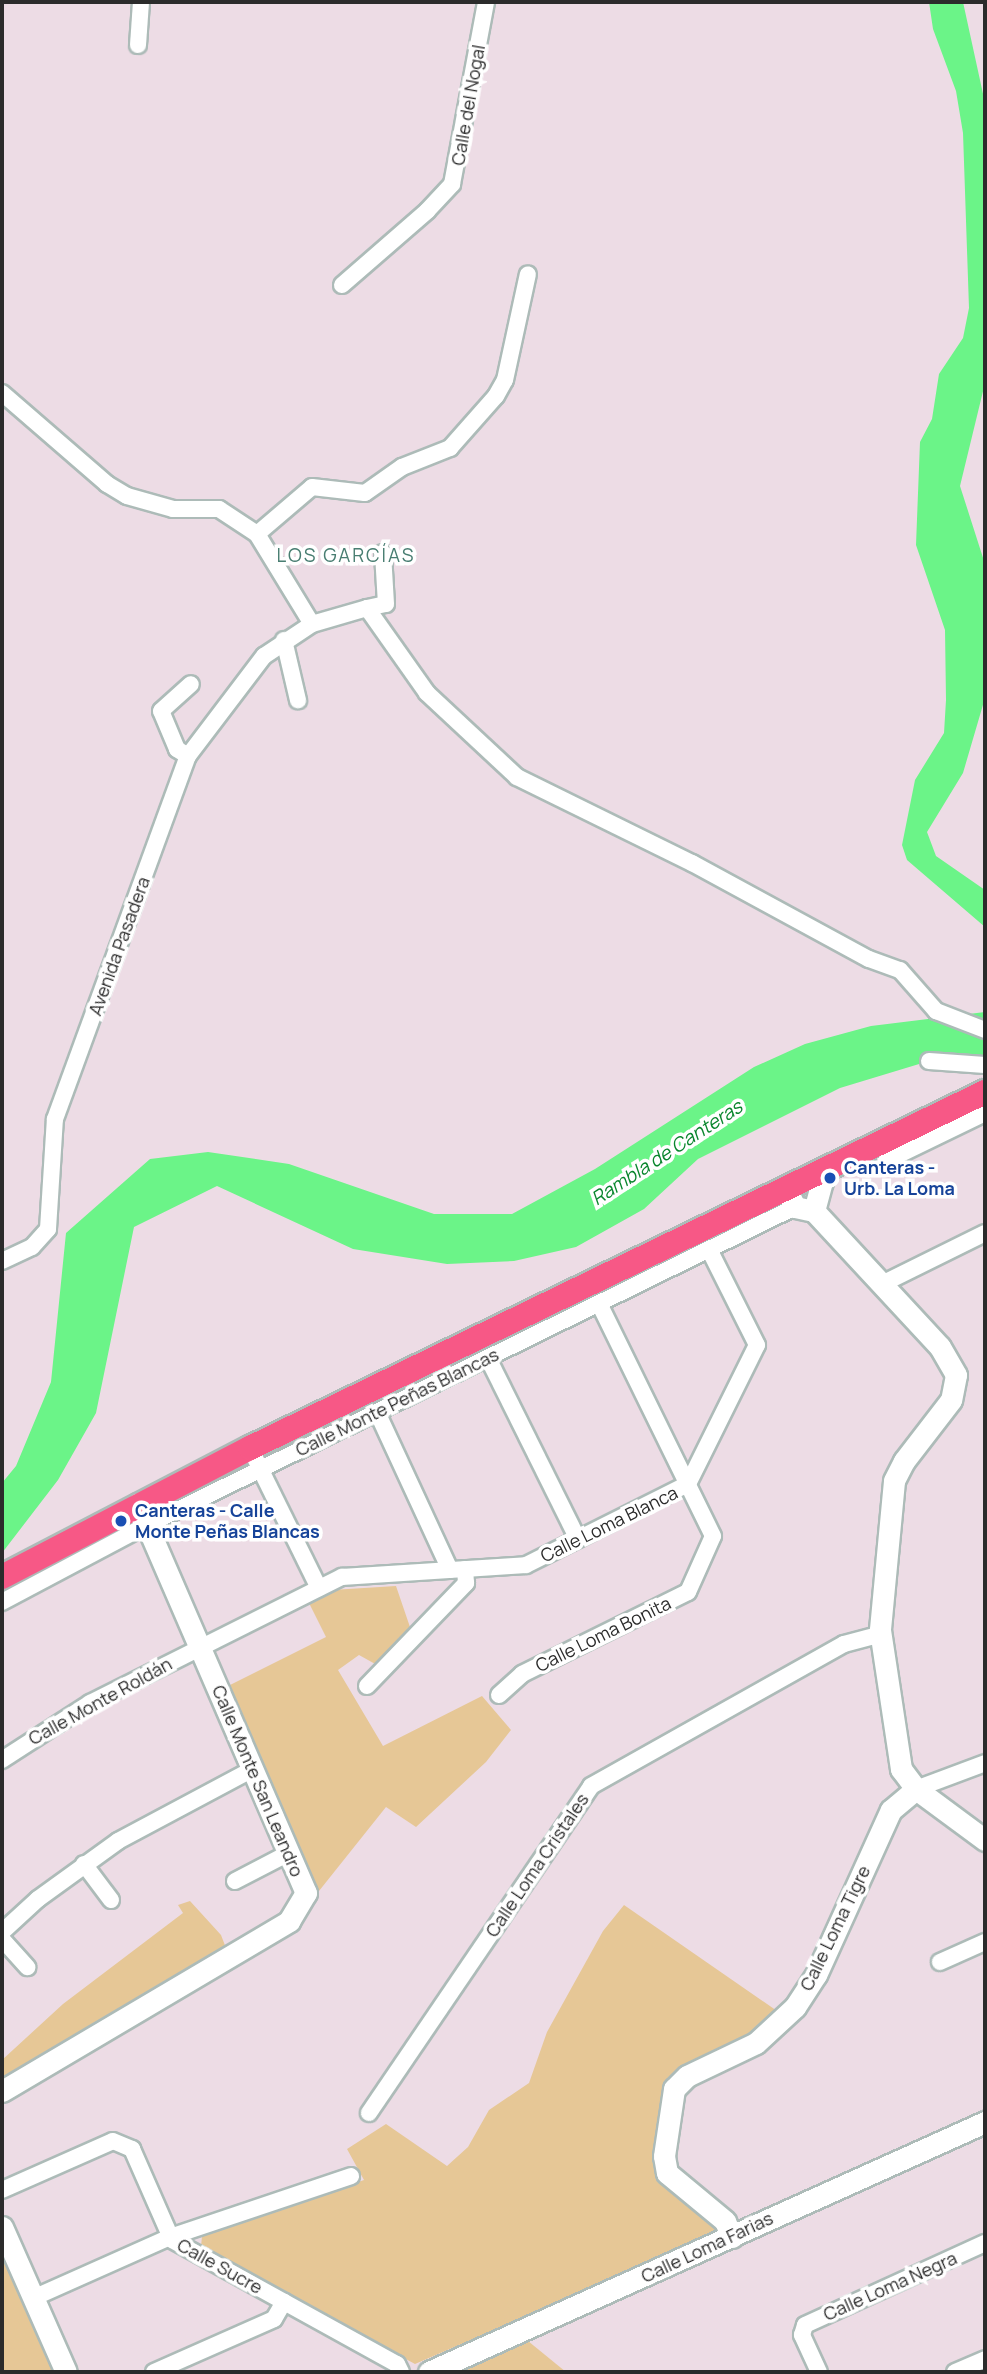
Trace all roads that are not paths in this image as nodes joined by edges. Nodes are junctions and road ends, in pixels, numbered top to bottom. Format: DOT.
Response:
graph roads {
  1 [pos="141,2"];
  2 [pos="486,2"];
  3 [pos="138,46"];
  4 [pos="528,274"];
  5 [pos="341,285"];
  6 [pos="2,393"];
  7 [pos="257,534"];
  8 [pos="383,553"];
  9 [pos="367,608"];
  10 [pos="312,624"];
  11 [pos="284,640"];
  12 [pos="191,684"];
  13 [pos="298,699"];
  14 [pos="188,756"];
  15 [pos="985,1030"];
  16 [pos="929,1061"];
  17 [pos="985,1065"];
  18 [pos="985,1093"];
  19 [pos="985,1114"];
  20 [pos="886,1161"];
  21 [pos="818,1172"];
  22 [pos="799,1202"];
  23 [pos="985,1233"];
  24 [pos="709,1249"];
  25 [pos="2,1261"];
  26 [pos="882,1284"];
  27 [pos="599,1303"];
  28 [pos="488,1358"];
  29 [pos="377,1412"];
  30 [pos="255,1459"];
  31 [pos="688,1484"];
  32 [pos="144,1514"];
  33 [pos="578,1539"];
  34 [pos="457,1569"];
  35 [pos="2,1577"];
  36 [pos="319,1588"];
  37 [pos="2,1602"];
  38 [pos="881,1634"];
  39 [pos="201,1647"];
  40 [pos="367,1686"];
  41 [pos="499,1696"];
  42 [pos="2,1759"];
  43 [pos="985,1763"];
  44 [pos="253,1769"];
  45 [pos="916,1789"];
  46 [pos="985,1840"];
  47 [pos="289,1853"];
  48 [pos="84,1864"];
  49 [pos="235,1881"];
  50 [pos="111,1900"];
  51 [pos="2,1932"];
  52 [pos="2,1939"];
  53 [pos="985,1942"];
  54 [pos="940,1962"];
  55 [pos="27,1967"];
  56 [pos="2,2091"];
  57 [pos="369,2113"];
  58 [pos="985,2122"];
  59 [pos="351,2176"];
  60 [pos="2,2190"];
  61 [pos="2,2227"];
  62 [pos="170,2237"];
  63 [pos="732,2237"];
  64 [pos="985,2244"];
  65 [pos="33,2298"];
  66 [pos="284,2302"];
  67 [pos="985,2359"];
  68 [pos="66,2372"];
  69 [pos="154,2372"];
  70 [pos="401,2372"];
  71 [pos="429,2372"];
  72 [pos="819,2372"];
  73 [pos="955,2372"];
  1 -- 3 [label="street"];
  2 -- 5 [label="street, Calle del Nogal"];
  4 -- 7 [label="street"];
  6 -- 7 [label="street"];
  7 -- 10 [label="street"];
  8 -- 9 [label="street"];
  9 -- 10 [label="street, Avenida Pasadera"];
  9 -- 15 [label="street"];
  10 -- 11 [label="street, Avenida Pasadera"];
  11 -- 13 [label="street"];
  11 -- 14 [label="street, Avenida Pasadera"];
  12 -- 14 [label="street"];
  14 -- 25 [label="street, Avenida Pasadera"];
  16 -- 17 [label="street"];
  18 -- 21 [label="main road"];
  19 -- 20 [label="street"];
  21 -- 22 [label="main road"];
  21 -- 22 [label="street"];
  22 -- 24 [label="street, Calle Monte Peñas Blancas"];
  22 -- 26 [label="street"];
  22 -- 30 [label="main road, Calle Monte Peñas Blancas"];
  23 -- 26 [label="street"];
  24 -- 27 [label="street, Calle Monte Peñas Blancas"];
  24 -- 31 [label="street, Calle Loma Blanca"];
  26 -- 38 [label="street"];
  27 -- 28 [label="street, Calle Monte Peñas Blancas"];
  27 -- 31 [label="street, Calle Loma Bonita"];
  28 -- 29 [label="street, Calle Monte Peñas Blancas"];
  28 -- 33 [label="street"];
  29 -- 30 [label="street, Calle Monte Peñas Blancas"];
  29 -- 34 [label="street"];
  30 -- 32 [label="main road, Calle Monte Peñas Blancas"];
  30 -- 36 [label="street"];
  31 -- 33 [label="street, Calle Loma Blanca"];
  31 -- 41 [label="street, Calle Loma Bonita"];
  32 -- 35 [label="main road, Calle Monte Peñas Blancas"];
  32 -- 37 [label="street, Calle Monte Peñas Blancas"];
  32 -- 39 [label="street, Calle Monte San Leandro"];
  33 -- 34 [label="street, Calle Loma Blanca"];
  34 -- 36 [label="street, Calle Loma Blanca"];
  34 -- 40 [label="street"];
  36 -- 39 [label="street, Calle Loma Blanca"];
  38 -- 45 [label="street"];
  38 -- 57 [label="street, Calle Loma Cristales"];
  39 -- 42 [label="street, Calle Monte Roldán"];
  39 -- 44 [label="street, Calle Monte San Leandro"];
  43 -- 45 [label="street"];
  44 -- 47 [label="street, Calle Monte San Leandro"];
  44 -- 48 [label="street"];
  45 -- 46 [label="street"];
  45 -- 63 [label="street, Calle Loma Tigre"];
  47 -- 49 [label="street"];
  47 -- 56 [label="street, Calle Monte San Leandro"];
  48 -- 50 [label="street"];
  48 -- 51 [label="street"];
  52 -- 55 [label="street"];
  53 -- 54 [label="street"];
  58 -- 63 [label="street, Calle Loma Farias"];
  59 -- 62 [label="street"];
  60 -- 62 [label="street, Calle Sucre"];
  61 -- 65 [label="street"];
  62 -- 65 [label="street"];
  62 -- 66 [label="street, Calle Sucre"];
  63 -- 71 [label="street, Calle Loma Farias"];
  64 -- 72 [label="street, Calle Loma Negra"];
  65 -- 68 [label="street"];
  66 -- 69 [label="street"];
  66 -- 70 [label="street, Calle Sucre"];
  67 -- 73 [label="street"];
}
